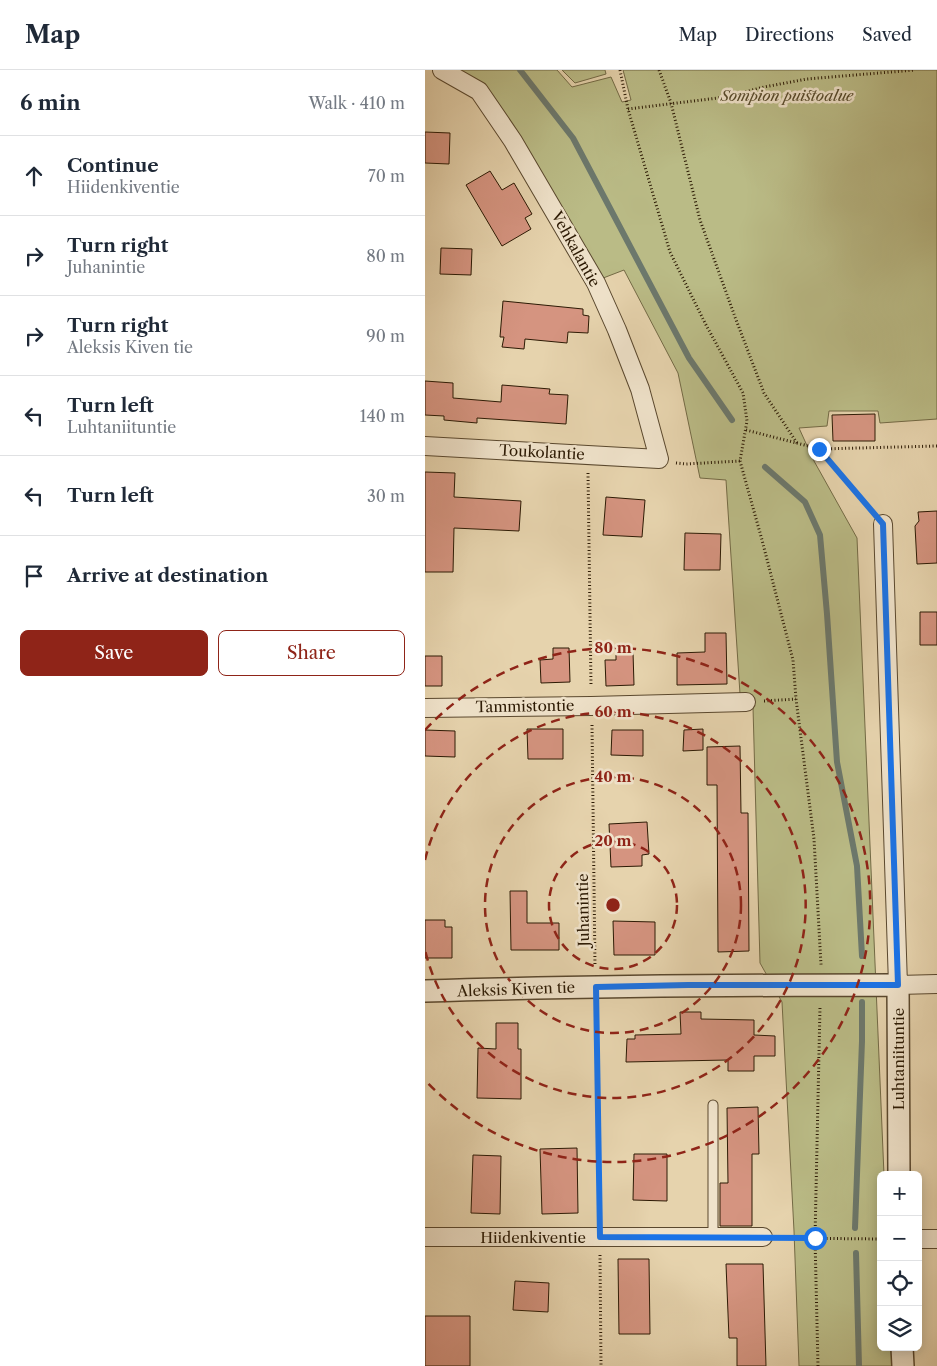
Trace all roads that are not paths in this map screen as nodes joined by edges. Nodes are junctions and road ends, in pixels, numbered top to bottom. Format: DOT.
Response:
graph roads {
  1 [pos="442,70"];
  2 [pos="425,446"];
  3 [pos="659,460"];
  4 [pos="883,524"];
  5 [pos="746,702"];
  6 [pos="425,708"];
  7 [pos="937,984"];
  8 [pos="898,985"];
  9 [pos="425,992"];
  10 [pos="713,1105"];
  11 [pos="899,1171"];
  12 [pos="425,1236"];
  13 [pos="713,1237"];
  14 [pos="763,1238"];
  15 [pos="922,1239"];
  16 [pos="937,1239"];
  17 [pos="902,1351"];
  18 [pos="903,1366"];
  1 -- 3 [label="street, Vehkalantie"];
  2 -- 3 [label="street, Toukolantie"];
  4 -- 8 [label="street, Luhtaniituntie"];
  5 -- 6 [label="street, Tammistontie"];
  7 -- 8 [label="street, Aleksis Kiven tie"];
  8 -- 9 [label="street, Aleksis Kiven tie"];
  8 -- 11 [label="street, Luhtaniituntie"];
  10 -- 13 [label="lane"];
  12 -- 13 [label="street, Hiidenkiventie"];
  13 -- 14 [label="street, Hiidenkiventie"];
  15 -- 16 [label="street"];
  17 -- 18 [label="street"];
}
